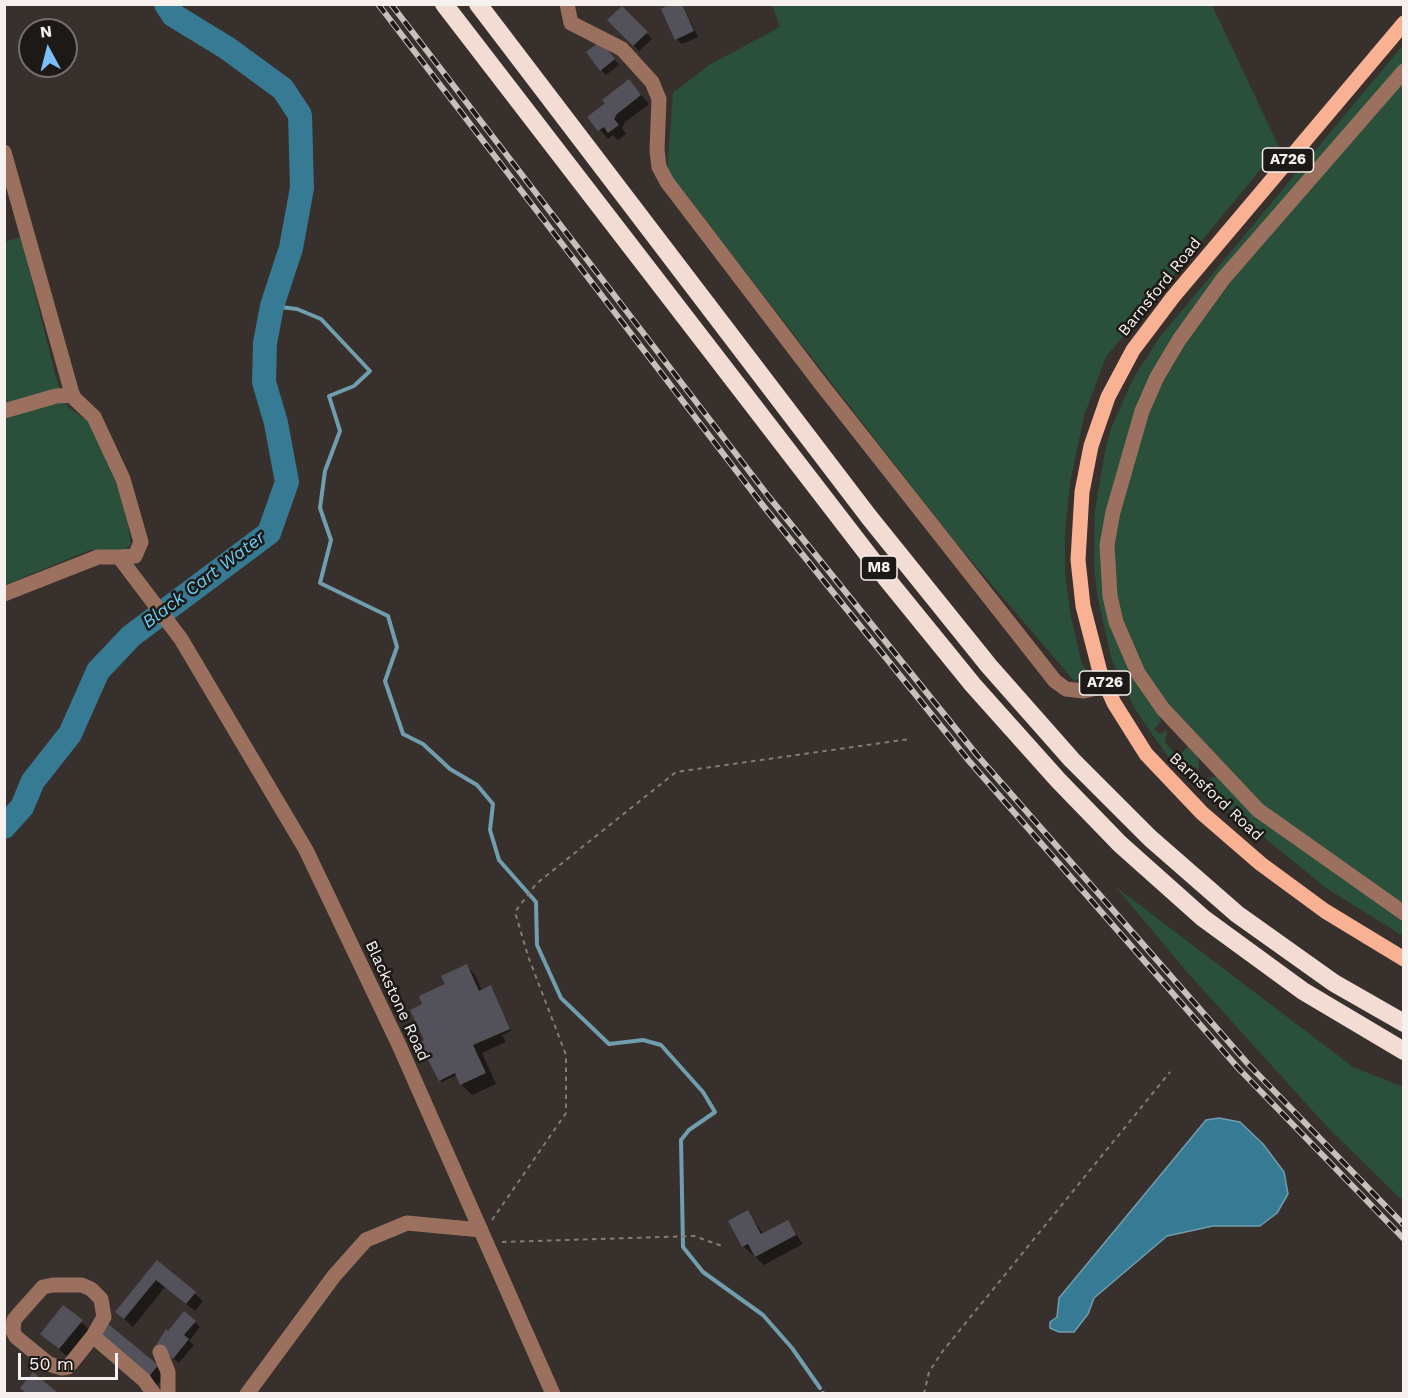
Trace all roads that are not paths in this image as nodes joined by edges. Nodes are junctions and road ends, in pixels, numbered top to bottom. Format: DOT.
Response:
graph roads {
  1 [pos="444,4"];
  2 [pos="478,4"];
  3 [pos="567,4"];
  4 [pos="1404,23"];
  5 [pos="1404,71"];
  6 [pos="4,152"];
  7 [pos="73,395"];
  8 [pos="4,411"];
  9 [pos="120,557"];
  10 [pos="4,594"];
  11 [pos="1106,686"];
  12 [pos="1404,913"];
  13 [pos="1404,958"];
  14 [pos="1379,1009"];
  15 [pos="1404,1018"];
  16 [pos="1404,1023"];
  17 [pos="1402,1050"];
  18 [pos="484,1236"];
  19 [pos="93,1336"];
  20 [pos="160,1352"];
  21 [pos="154,1394"];
  22 [pos="168,1394"];
  23 [pos="247,1394"];
  24 [pos="553,1394"];
  1 -- 17 [label="highway, M8"];
  2 -- 14 [label="highway, M8"];
  3 -- 11 [label="street"];
  4 -- 11 [label="main road, Barnsford Road / A726"];
  5 -- 12 [label="street"];
  6 -- 7 [label="street"];
  7 -- 8 [label="street"];
  7 -- 9 [label="street"];
  9 -- 10 [label="street"];
  9 -- 18 [label="street, Blackstone Road"];
  11 -- 13 [label="main road, Barnsford Road / A726"];
  14 -- 15 [label="highway, M8"];
  14 -- 16 [label="highway, M8"];
  18 -- 23 [label="street"];
  18 -- 24 [label="street, Blackstone Road"];
  19 -- 19 [label="street"];
  19 -- 21 [label="street"];
  20 -- 22 [label="street"];
}
